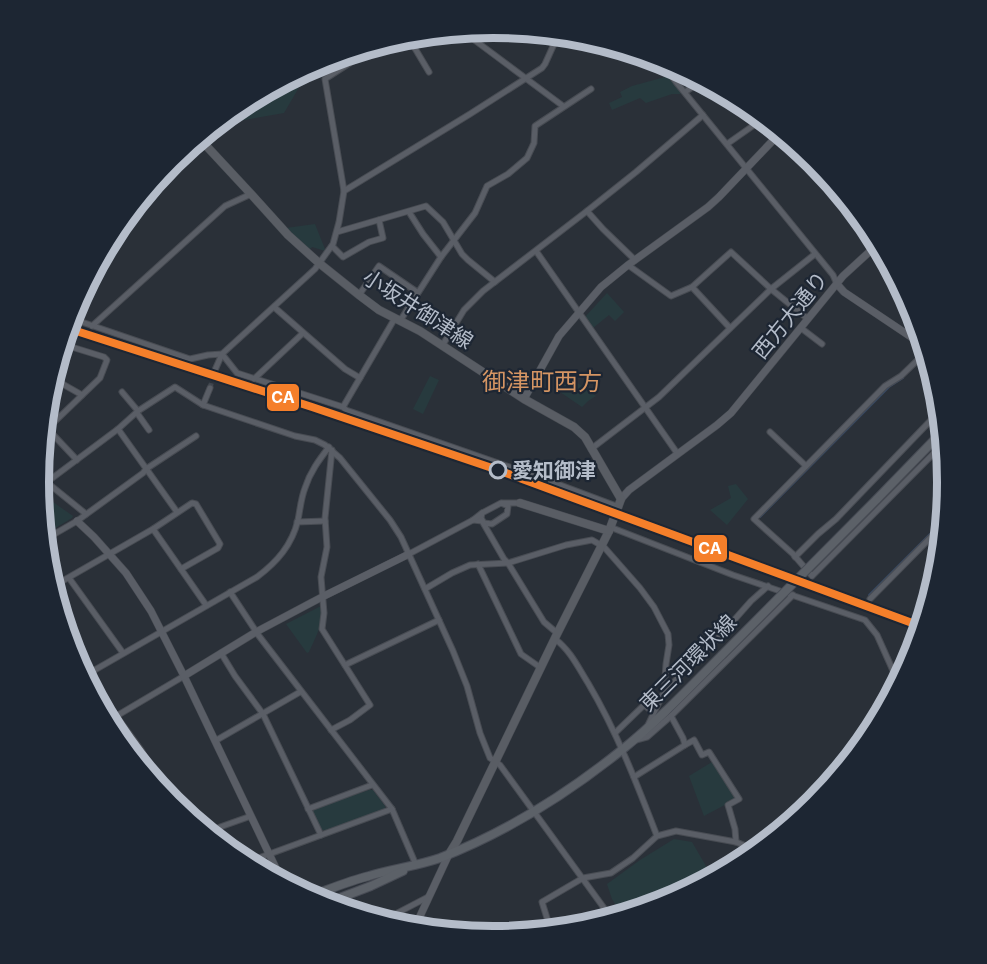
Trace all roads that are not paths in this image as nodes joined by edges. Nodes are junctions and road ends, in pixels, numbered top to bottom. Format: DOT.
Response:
graph roads {
  1 [pos="472,38"];
  2 [pos="555,41"];
  3 [pos="413,45"];
  4 [pos="355,60"];
  5 [pos="429,72"];
  6 [pos="670,74"];
  7 [pos="526,78"];
  8 [pos="695,86"];
  9 [pos="591,89"];
  10 [pos="685,92"];
  11 [pos="563,106"];
  12 [pos="703,115"];
  13 [pos="756,123"];
  14 [pos="775,138"];
  15 [pos="205,144"];
  16 [pos="727,144"];
  17 [pos="745,168"];
  18 [pos="344,191"];
  19 [pos="251,194"];
  20 [pos="587,211"];
  21 [pos="409,212"];
  22 [pos="379,220"];
  23 [pos="337,232"];
  24 [pos="454,240"];
  25 [pos="332,246"];
  26 [pos="449,246"];
  27 [pos="872,250"];
  28 [pos="536,251"];
  29 [pos="462,254"];
  30 [pos="815,254"];
  31 [pos="441,257"];
  32 [pos="319,263"];
  33 [pos="631,263"];
  34 [pos="495,282"];
  35 [pos="837,284"];
  36 [pos="692,286"];
  37 [pos="771,289"];
  38 [pos="417,292"];
  39 [pos="359,295"];
  40 [pos="274,307"];
  41 [pos="579,313"];
  42 [pos="398,319"];
  43 [pos="808,319"];
  44 [pos="79,321"];
  45 [pos="92,326"];
  46 [pos="730,328"];
  47 [pos="801,328"];
  48 [pos="303,333"];
  49 [pos="915,341"];
  50 [pos="822,344"];
  51 [pos="442,346"];
  52 [pos="71,347"];
  53 [pos="222,354"];
  54 [pos="919,356"];
  55 [pos="215,370"];
  56 [pos="360,378"];
  57 [pos="254,379"];
  58 [pos="61,383"];
  59 [pos="210,388"];
  60 [pos="123,392"];
  61 [pos="81,395"];
  62 [pos="524,399"];
  63 [pos="203,405"];
  64 [pos="343,407"];
  65 [pos="645,408"];
  66 [pos="137,412"];
  67 [pos="933,418"];
  68 [pos="54,419"];
  69 [pos="118,429"];
  70 [pos="149,430"];
  71 [pos="770,432"];
  72 [pos="52,433"];
  73 [pos="196,436"];
  74 [pos="936,440"];
  75 [pos="331,449"];
  76 [pos="591,449"];
  77 [pos="937,450"];
  78 [pos="677,453"];
  79 [pos="76,460"];
  80 [pos="806,466"];
  81 [pos="146,469"];
  82 [pos="49,480"];
  83 [pos="49,484"];
  84 [pos="501,503"];
  85 [pos="517,503"];
  86 [pos="620,503"];
  87 [pos="177,512"];
  88 [pos="508,512"];
  89 [pos="482,513"];
  90 [pos="86,514"];
  91 [pos="473,520"];
  92 [pos="77,521"];
  93 [pos="325,521"];
  94 [pos="482,521"];
  95 [pos="297,522"];
  96 [pos="489,526"];
  97 [pos="153,529"];
  98 [pos="609,529"];
  99 [pos="935,533"];
  100 [pos="52,535"];
  101 [pos="601,545"];
  102 [pos="110,554"];
  103 [pos="409,554"];
  104 [pos="795,556"];
  105 [pos="508,563"];
  106 [pos="478,564"];
  107 [pos="181,569"];
  108 [pos="69,578"];
  109 [pos="61,582"];
  110 [pos="768,586"];
  111 [pos="425,589"];
  112 [pos="230,592"];
  113 [pos="793,595"];
  114 [pos="322,597"];
  115 [pos="870,599"];
  116 [pos="206,605"];
  117 [pos="439,620"];
  118 [pos="161,631"];
  119 [pos="256,632"];
  120 [pos="556,636"];
  121 [pos="123,653"];
  122 [pos="221,653"];
  123 [pos="345,665"];
  124 [pos="541,668"];
  125 [pos="92,672"];
  126 [pos="894,673"];
  127 [pos="184,676"];
  128 [pos="300,692"];
  129 [pos="664,692"];
  130 [pos="653,712"];
  131 [pos="263,714"];
  132 [pos="116,716"];
  133 [pos="671,716"];
  134 [pos="117,718"];
  135 [pos="331,730"];
  136 [pos="645,730"];
  137 [pos="615,733"];
  138 [pos="215,741"];
  139 [pos="632,742"];
  140 [pos="685,744"];
  141 [pos="622,750"];
  142 [pos="148,761"];
  143 [pos="495,762"];
  144 [pos="634,777"];
  145 [pos="372,785"];
  146 [pos="308,809"];
  147 [pos="392,809"];
  148 [pos="534,812"];
  149 [pos="251,816"];
  150 [pos="215,829"];
  151 [pos="321,836"];
  152 [pos="657,836"];
  153 [pos="736,842"];
  154 [pos="747,847"];
  155 [pos="269,854"];
  156 [pos="449,854"];
  157 [pos="257,858"];
  158 [pos="416,864"];
  159 [pos="277,870"];
  160 [pos="583,878"];
  161 [pos="322,892"];
  162 [pos="429,897"];
  163 [pos="338,898"];
  164 [pos="607,912"];
  165 [pos="394,915"];
  166 [pos="418,920"];
  167 [pos="549,923"];
  1 -- 7 [label="street"];
  2 -- 7 [label="street"];
  3 -- 5 [label="street"];
  4 -- 18 [label="street"];
  6 -- 10 [label="street"];
  7 -- 11 [label="street"];
  7 -- 18 [label="street"];
  8 -- 10 [label="street"];
  9 -- 11 [label="street"];
  10 -- 12 [label="street"];
  11 -- 24 [label="street"];
  12 -- 16 [label="street"];
  12 -- 20 [label="street"];
  13 -- 16 [label="street"];
  14 -- 17 [label="street"];
  15 -- 19 [label="main road, 小坂井御津線"];
  16 -- 17 [label="street"];
  17 -- 30 [label="street"];
  17 -- 33 [label="street"];
  18 -- 23 [label="street"];
  19 -- 32 [label="main road, 小坂井御津線"];
  19 -- 45 [label="street"];
  20 -- 28 [label="street"];
  20 -- 33 [label="street"];
  21 -- 22 [label="street"];
  21 -- 24 [label="street"];
  21 -- 31 [label="street"];
  22 -- 23 [label="street"];
  22 -- 25 [label="street"];
  23 -- 25 [label="street"];
  24 -- 26 [label="street"];
  24 -- 29 [label="street"];
  25 -- 32 [label="street"];
  26 -- 29 [label="street"];
  26 -- 31 [label="street"];
  27 -- 35 [label="street, 西方大通り"];
  28 -- 34 [label="street"];
  28 -- 41 [label="street"];
  29 -- 34 [label="street"];
  30 -- 35 [label="street"];
  30 -- 37 [label="street"];
  31 -- 38 [label="street"];
  32 -- 39 [label="main road, 小坂井御津線"];
  32 -- 40 [label="street"];
  33 -- 36 [label="street"];
  33 -- 41 [label="street"];
  34 -- 51 [label="street"];
  35 -- 43 [label="street, 西方大通り"];
  35 -- 49 [label="street"];
  36 -- 37 [label="street"];
  36 -- 46 [label="street"];
  37 -- 43 [label="street"];
  37 -- 46 [label="street"];
  38 -- 39 [label="street"];
  38 -- 42 [label="street"];
  39 -- 42 [label="main road, 小坂井御津線"];
  40 -- 48 [label="street"];
  40 -- 53 [label="street"];
  41 -- 62 [label="street"];
  41 -- 65 [label="street"];
  42 -- 51 [label="main road, 小坂井御津線"];
  42 -- 56 [label="street"];
  43 -- 47 [label="street, 西方大通り"];
  44 -- 45 [label="street"];
  45 -- 53 [label="street"];
  46 -- 65 [label="street"];
  47 -- 50 [label="street"];
  47 -- 78 [label="street, 西方大通り"];
  48 -- 56 [label="street"];
  48 -- 57 [label="street"];
  51 -- 62 [label="main road, 小坂井御津線"];
  52 -- 61 [label="street"];
  53 -- 55 [label="street"];
  53 -- 57 [label="street"];
  54 -- 80 [label="street"];
  56 -- 64 [label="street"];
  57 -- 64 [label="street"];
  58 -- 61 [label="street"];
  59 -- 63 [label="street"];
  60 -- 66 [label="street"];
  61 -- 68 [label="street"];
  62 -- 76 [label="main road, 小坂井御津線"];
  63 -- 66 [label="street"];
  63 -- 75 [label="street"];
  64 -- 86 [label="street"];
  65 -- 76 [label="street"];
  65 -- 78 [label="street"];
  66 -- 69 [label="street"];
  66 -- 70 [label="street"];
  67 -- 104 [label="street"];
  69 -- 79 [label="street"];
  69 -- 81 [label="street"];
  71 -- 80 [label="street"];
  72 -- 79 [label="street"];
  73 -- 81 [label="street"];
  74 -- 136 [label="main road, 東三河環状線, bridge"];
  75 -- 93 [label="street"];
  75 -- 95 [label="street"];
  75 -- 103 [label="street"];
  76 -- 86 [label="main road, 小坂井御津線"];
  77 -- 104 [label="street"];
  78 -- 86 [label="street, 西方大通り"];
  79 -- 82 [label="street"];
  80 -- 104 [label="street"];
  81 -- 87 [label="street"];
  81 -- 90 [label="street"];
  83 -- 90 [label="street"];
  84 -- 85 [label="street"];
  84 -- 88 [label="street"];
  84 -- 89 [label="street"];
  85 -- 88 [label="street"];
  85 -- 98 [label="main road"];
  86 -- 98 [label="main road"];
  87 -- 97 [label="street"];
  87 -- 107 [label="street"];
  88 -- 96 [label="street"];
  89 -- 91 [label="street"];
  89 -- 94 [label="street"];
  90 -- 92 [label="street"];
  91 -- 94 [label="street"];
  91 -- 103 [label="street"];
  92 -- 100 [label="street"];
  92 -- 102 [label="street"];
  93 -- 95 [label="street"];
  93 -- 114 [label="street"];
  94 -- 96 [label="street"];
  95 -- 112 [label="street"];
  96 -- 105 [label="street"];
  97 -- 102 [label="street"];
  97 -- 107 [label="street"];
  98 -- 101 [label="main road"];
  98 -- 110 [label="street"];
  99 -- 115 [label="street"];
  101 -- 105 [label="street"];
  101 -- 120 [label="main road"];
  101 -- 129 [label="street"];
  102 -- 108 [label="street"];
  102 -- 118 [label="street"];
  103 -- 111 [label="street"];
  103 -- 114 [label="street"];
  105 -- 106 [label="street"];
  105 -- 120 [label="street"];
  106 -- 111 [label="street"];
  106 -- 124 [label="street"];
  107 -- 116 [label="street"];
  108 -- 109 [label="street"];
  108 -- 121 [label="street"];
  110 -- 113 [label="street"];
  110 -- 129 [label="street"];
  111 -- 117 [label="street"];
  112 -- 116 [label="street"];
  112 -- 119 [label="street"];
  113 -- 126 [label="street"];
  113 -- 133 [label="street"];
  114 -- 119 [label="street"];
  114 -- 123 [label="street"];
  116 -- 118 [label="street"];
  117 -- 123 [label="street"];
  117 -- 143 [label="street"];
  118 -- 121 [label="street"];
  118 -- 127 [label="street"];
  119 -- 122 [label="street"];
  119 -- 128 [label="street"];
  120 -- 124 [label="main road"];
  120 -- 137 [label="street"];
  121 -- 125 [label="street"];
  122 -- 127 [label="street"];
  122 -- 131 [label="street"];
  123 -- 135 [label="street"];
  124 -- 143 [label="main road"];
  127 -- 132 [label="street"];
  127 -- 138 [label="street"];
  128 -- 131 [label="street"];
  128 -- 135 [label="street"];
  129 -- 130 [label="street"];
  130 -- 136 [label="street"];
  130 -- 137 [label="street"];
  131 -- 138 [label="street"];
  131 -- 146 [label="street"];
  133 -- 139 [label="street"];
  133 -- 140 [label="street"];
  134 -- 142 [label="street"];
  135 -- 145 [label="street"];
  136 -- 139 [label="main road, 東三河環状線"];
  137 -- 141 [label="street"];
  138 -- 149 [label="street"];
  139 -- 141 [label="main road, 東三河環状線"];
  140 -- 144 [label="street"];
  140 -- 153 [label="street"];
  141 -- 144 [label="street"];
  141 -- 148 [label="main road, 東三河環状線"];
  143 -- 148 [label="street"];
  143 -- 156 [label="main road"];
  144 -- 152 [label="street"];
  145 -- 146 [label="street"];
  145 -- 147 [label="street"];
  146 -- 151 [label="street"];
  147 -- 151 [label="street"];
  147 -- 158 [label="street"];
  148 -- 156 [label="main road, 東三河環状線"];
  148 -- 160 [label="street"];
  149 -- 150 [label="street"];
  149 -- 155 [label="street"];
  151 -- 155 [label="street"];
  152 -- 153 [label="street"];
  152 -- 160 [label="street"];
  153 -- 154 [label="street"];
  155 -- 157 [label="street"];
  155 -- 159 [label="street"];
  156 -- 158 [label="main road, 東三河環状線"];
  156 -- 162 [label="street"];
  158 -- 161 [label="main road, 東三河環状線"];
  158 -- 163 [label="main road, 東三河環状線"];
  160 -- 164 [label="street"];
  160 -- 167 [label="street"];
  162 -- 165 [label="street"];
  162 -- 166 [label="street"];
}
